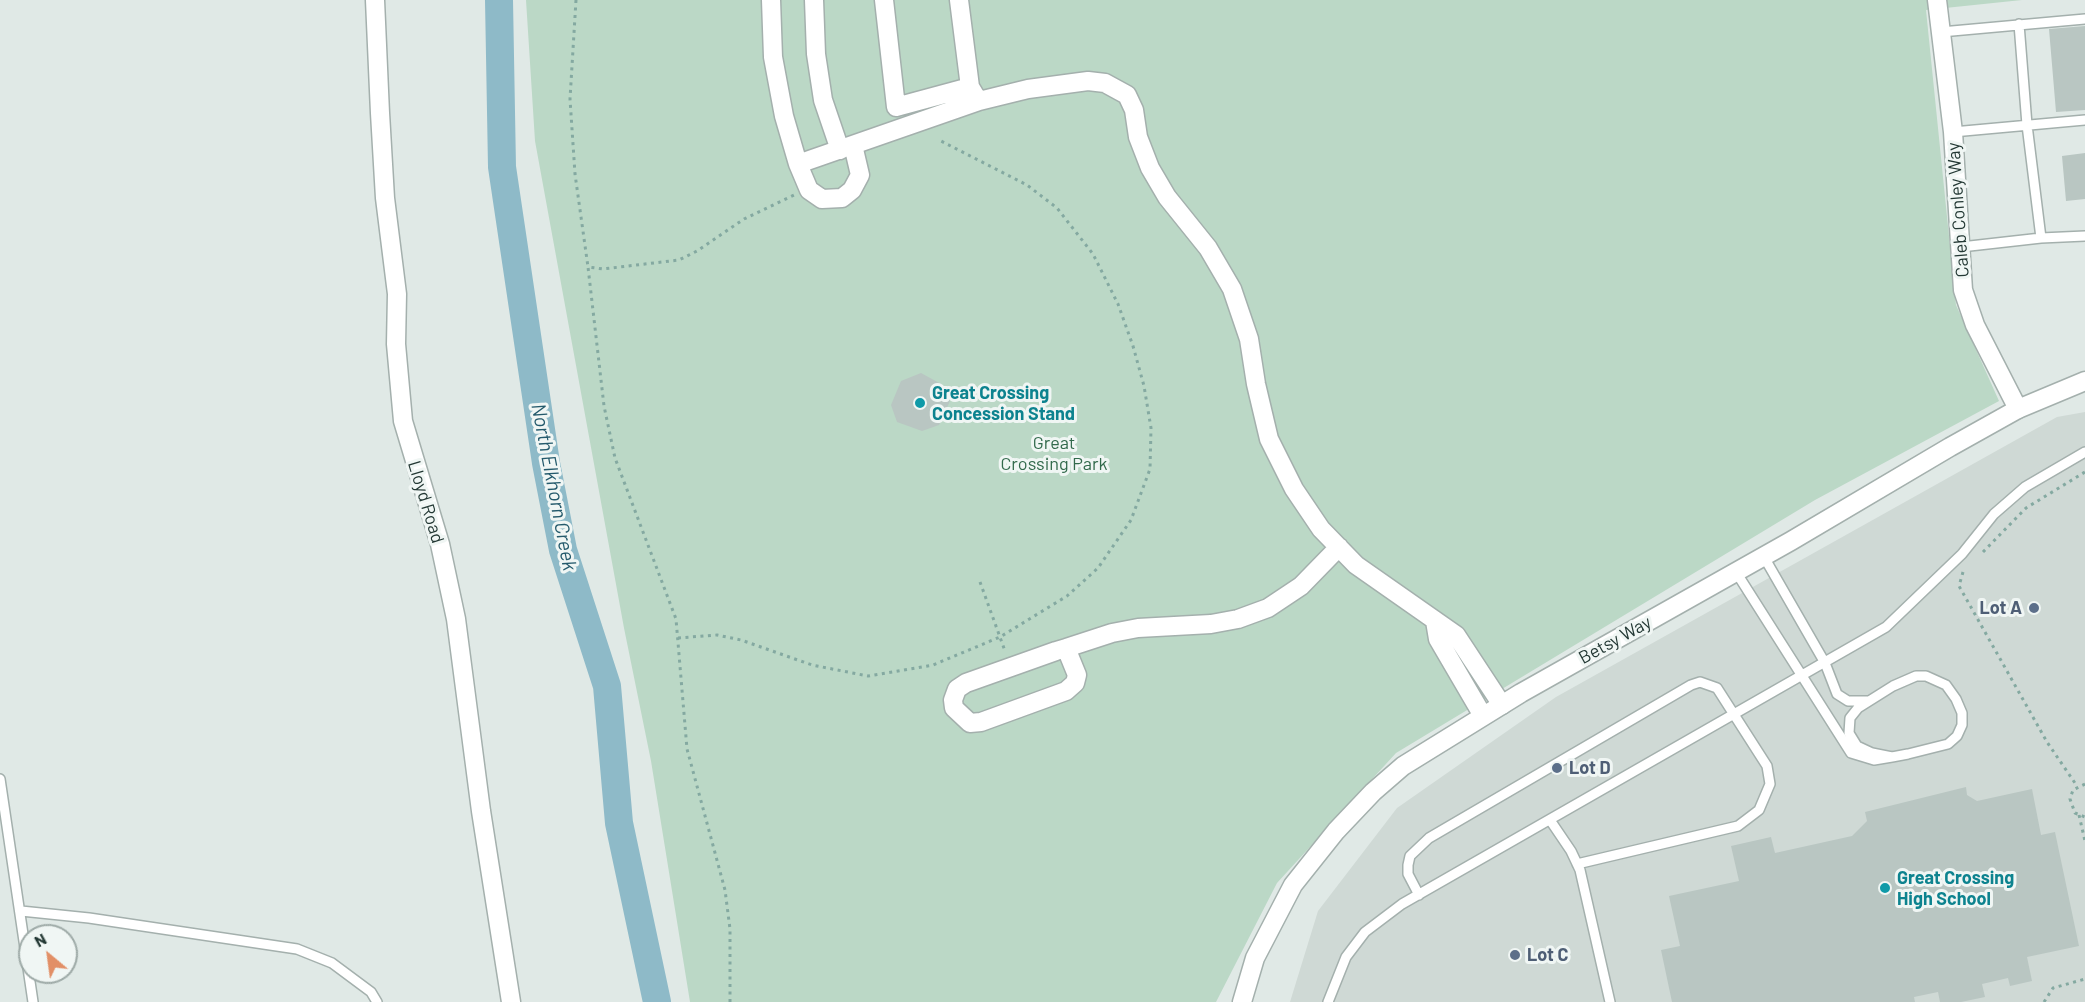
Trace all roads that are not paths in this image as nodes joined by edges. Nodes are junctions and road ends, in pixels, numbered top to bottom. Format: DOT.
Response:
graph roads {
  1 [pos="375,0"];
  2 [pos="771,0"];
  3 [pos="814,0"];
  4 [pos="884,0"];
  5 [pos="959,0"];
  6 [pos="1937,0"];
  7 [pos="2085,19"];
  8 [pos="2019,24"];
  9 [pos="1941,32"];
  10 [pos="974,94"];
  11 [pos="2085,120"];
  12 [pos="2027,125"];
  13 [pos="1953,132"];
  14 [pos="847,147"];
  15 [pos="798,164"];
  16 [pos="2085,236"];
  17 [pos="2041,238"];
  18 [pos="1961,247"];
  19 [pos="2085,381"];
  20 [pos="2018,410"];
  21 [pos="2085,452"];
  22 [pos="1339,548"];
  23 [pos="1764,556"];
  24 [pos="1736,572"];
  25 [pos="1066,648"];
  26 [pos="1462,662"];
  27 [pos="1825,663"];
  28 [pos="1801,676"];
  29 [pos="1869,700"];
  30 [pos="1502,705"];
  31 [pos="1735,713"];
  32 [pos="1483,716"];
  33 [pos="1892,757"];
  34 [pos="0,779"];
  35 [pos="1550,820"];
  36 [pos="1577,864"];
  37 [pos="1419,895"];
  38 [pos="21,911"];
  39 [pos="33,1002"];
  40 [pos="377,1002"];
  41 [pos="511,1002"];
  42 [pos="1242,1002"];
  43 [pos="1328,1002"];
  44 [pos="1610,1002"];
  1 -- 41 [label="street, Lloyd Road"];
  2 -- 15 [label="street"];
  3 -- 14 [label="street"];
  4 -- 10 [label="street"];
  5 -- 10 [label="street"];
  6 -- 9 [label="street, Caleb Conley Way"];
  7 -- 8 [label="lane"];
  8 -- 9 [label="lane"];
  8 -- 12 [label="lane"];
  9 -- 13 [label="street, Caleb Conley Way"];
  10 -- 14 [label="street"];
  10 -- 22 [label="street"];
  11 -- 12 [label="lane"];
  12 -- 13 [label="lane"];
  12 -- 17 [label="lane"];
  13 -- 18 [label="street, Caleb Conley Way"];
  14 -- 15 [label="street"];
  14 -- 15 [label="street"];
  16 -- 17 [label="lane"];
  17 -- 18 [label="lane"];
  18 -- 20 [label="street, Caleb Conley Way"];
  19 -- 20 [label="street, Betsy Way"];
  20 -- 23 [label="street, Betsy Way"];
  21 -- 27 [label="lane"];
  22 -- 25 [label="street"];
  22 -- 26 [label="street"];
  23 -- 24 [label="street, Betsy Way"];
  23 -- 27 [label="lane"];
  24 -- 28 [label="lane"];
  24 -- 30 [label="street, Betsy Way"];
  25 -- 25 [label="street"];
  26 -- 30 [label="street"];
  26 -- 32 [label="street"];
  27 -- 28 [label="lane"];
  27 -- 29 [label="lane"];
  28 -- 31 [label="lane"];
  28 -- 33 [label="lane"];
  29 -- 33 [label="lane"];
  29 -- 33 [label="lane"];
  30 -- 32 [label="street, Betsy Way"];
  31 -- 35 [label="lane"];
  31 -- 36 [label="lane"];
  31 -- 37 [label="lane"];
  32 -- 42 [label="street, Betsy Way"];
  34 -- 38 [label="lane"];
  35 -- 36 [label="lane"];
  35 -- 37 [label="lane"];
  36 -- 44 [label="lane"];
  37 -- 43 [label="lane"];
  38 -- 39 [label="lane"];
  38 -- 40 [label="lane"];
}
